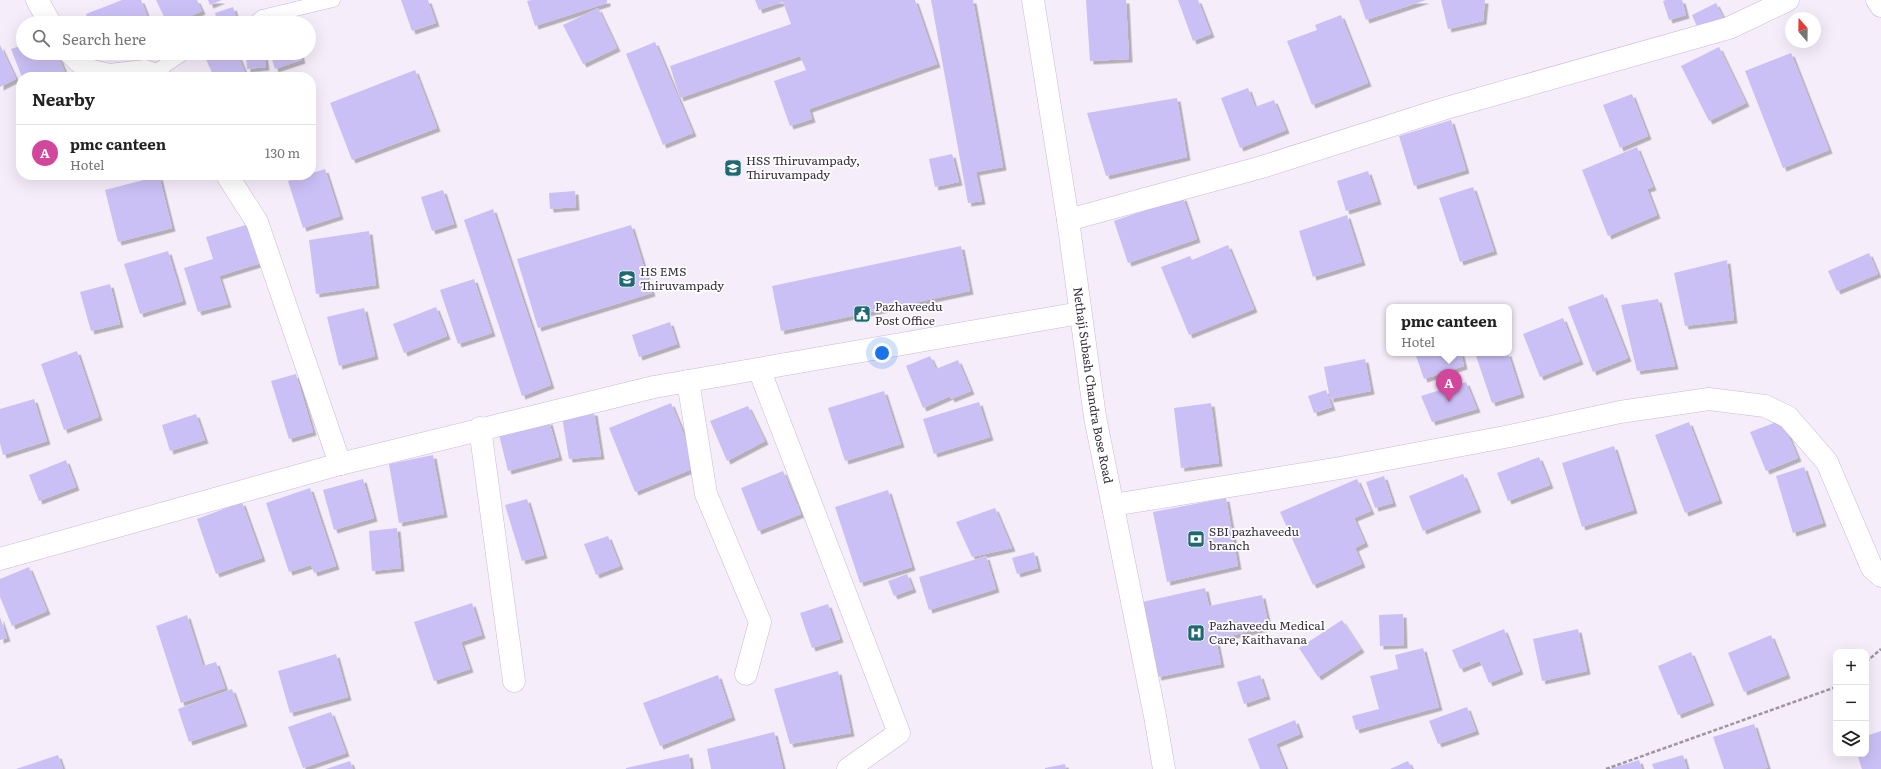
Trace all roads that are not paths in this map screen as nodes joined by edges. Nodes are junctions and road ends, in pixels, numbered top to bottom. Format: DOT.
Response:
graph roads {
  1 [pos="37,0"];
  2 [pos="332,0"];
  3 [pos="1033,0"];
  4 [pos="1788,0"];
  5 [pos="1877,0"];
  6 [pos="1881,6"];
  7 [pos="46,16"];
  8 [pos="266,16"];
  9 [pos="77,60"];
  10 [pos="175,60"];
  11 [pos="96,72"];
  12 [pos="136,72"];
  13 [pos="147,72"];
  14 [pos="161,72"];
  15 [pos="230,180"];
  16 [pos="1068,220"];
  17 [pos="1080,313"];
  18 [pos="759,369"];
  19 [pos="688,381"];
  20 [pos="480,428"];
  21 [pos="340,464"];
  22 [pos="1113,504"];
  23 [pos="0,560"];
  24 [pos="1881,576"];
  25 [pos="746,674"];
  26 [pos="514,681"];
  27 [pos="848,769"];
  28 [pos="1164,769"];
  1 -- 7 [label="street"];
  2 -- 8 [label="lane"];
  3 -- 16 [label="street, Nethaji Subash Chandra Bose Road"];
  4 -- 16 [label="street"];
  5 -- 6 [label="street"];
  9 -- 11 [label="street"];
  10 -- 14 [label="lane"];
  12 -- 13 [label="street"];
  15 -- 21 [label="street"];
  16 -- 17 [label="street, Nethaji Subash Chandra Bose Road"];
  17 -- 18 [label="street"];
  17 -- 22 [label="street, Nethaji Subash Chandra Bose Road"];
  18 -- 19 [label="street"];
  18 -- 27 [label="street"];
  19 -- 20 [label="street"];
  19 -- 25 [label="street"];
  20 -- 21 [label="street"];
  20 -- 26 [label="street"];
  21 -- 23 [label="street"];
  22 -- 24 [label="street"];
  22 -- 28 [label="street, Nethaji Subash Chandra Bose Road"];
}
